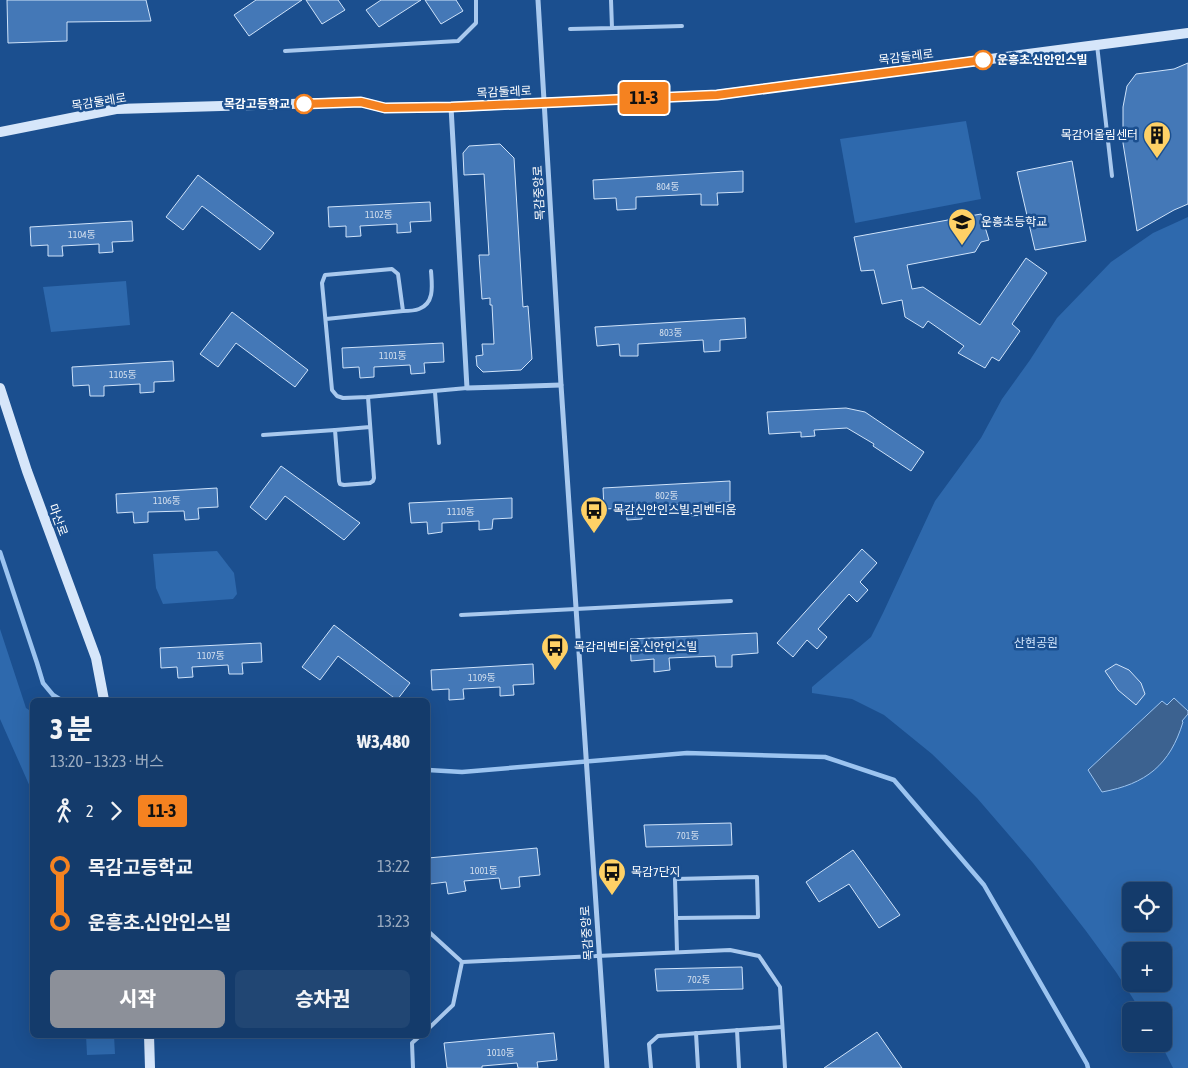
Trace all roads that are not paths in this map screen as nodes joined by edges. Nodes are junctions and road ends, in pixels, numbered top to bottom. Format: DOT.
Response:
graph roads {
  1 [pos="476,0"];
  2 [pos="538,0"];
  3 [pos="611,0"];
  4 [pos="682,26"];
  5 [pos="612,28"];
  6 [pos="570,30"];
  7 [pos="1188,32"];
  8 [pos="1097,45"];
  9 [pos="285,51"];
  10 [pos="544,102"];
  11 [pos="451,107"];
  12 [pos="0,132"];
  13 [pos="1112,176"];
  14 [pos="431,270"];
  15 [pos="402,311"];
  16 [pos="326,319"];
  17 [pos="561,385"];
  18 [pos="0,388"];
  19 [pos="467,388"];
  20 [pos="435,392"];
  21 [pos="368,397"];
  22 [pos="370,427"];
  23 [pos="335,430"];
  24 [pos="263,435"];
  25 [pos="439,443"];
  26 [pos="731,601"];
  27 [pos="575,609"];
  28 [pos="461,615"];
  29 [pos="104,698"];
  30 [pos="676,918"];
  31 [pos="430,933"];
  32 [pos="677,952"];
  33 [pos="599,956"];
  34 [pos="462,962"];
  35 [pos="430,1027"];
  36 [pos="782,1027"];
  37 [pos="737,1030"];
  38 [pos="696,1033"];
  39 [pos="149,1038"];
  40 [pos="418,1038"];
  41 [pos="150,1068"];
  42 [pos="413,1068"];
  43 [pos="607,1068"];
  44 [pos="651,1068"];
  45 [pos="698,1068"];
  46 [pos="739,1068"];
  47 [pos="785,1068"];
  1 -- 9 [label="lane"];
  2 -- 10 [label="street, 목감중앙로"];
  3 -- 5 [label="lane"];
  4 -- 5 [label="lane"];
  5 -- 6 [label="lane"];
  7 -- 8 [label="street, 목감둘레로"];
  8 -- 10 [label="street, 목감둘레로"];
  8 -- 13 [label="lane"];
  10 -- 11 [label="street, 목감둘레로"];
  10 -- 17 [label="street, 목감중앙로"];
  11 -- 12 [label="street, 목감둘레로"];
  11 -- 19 [label="street"];
  14 -- 15 [label="lane"];
  15 -- 16 [label="lane"];
  15 -- 16 [label="lane"];
  16 -- 21 [label="lane"];
  17 -- 19 [label="street"];
  17 -- 27 [label="street, 목감중앙로"];
  18 -- 29 [label="street, 마산로"];
  19 -- 20 [label="lane"];
  20 -- 21 [label="lane"];
  20 -- 25 [label="lane"];
  21 -- 22 [label="lane"];
  22 -- 23 [label="lane"];
  22 -- 23 [label="lane"];
  23 -- 24 [label="lane"];
  26 -- 27 [label="lane"];
  27 -- 28 [label="lane"];
  27 -- 33 [label="street, 목감중앙로"];
  30 -- 30 [label="lane"];
  30 -- 32 [label="lane"];
  31 -- 34 [label="lane"];
  32 -- 33 [label="lane"];
  32 -- 36 [label="lane"];
  33 -- 34 [label="lane"];
  33 -- 43 [label="street, 목감중앙로"];
  34 -- 35 [label="lane"];
  36 -- 37 [label="lane"];
  36 -- 47 [label="lane"];
  37 -- 38 [label="lane"];
  37 -- 46 [label="lane"];
  38 -- 44 [label="lane"];
  38 -- 45 [label="lane"];
  39 -- 41 [label="street"];
  40 -- 42 [label="lane"];
}
